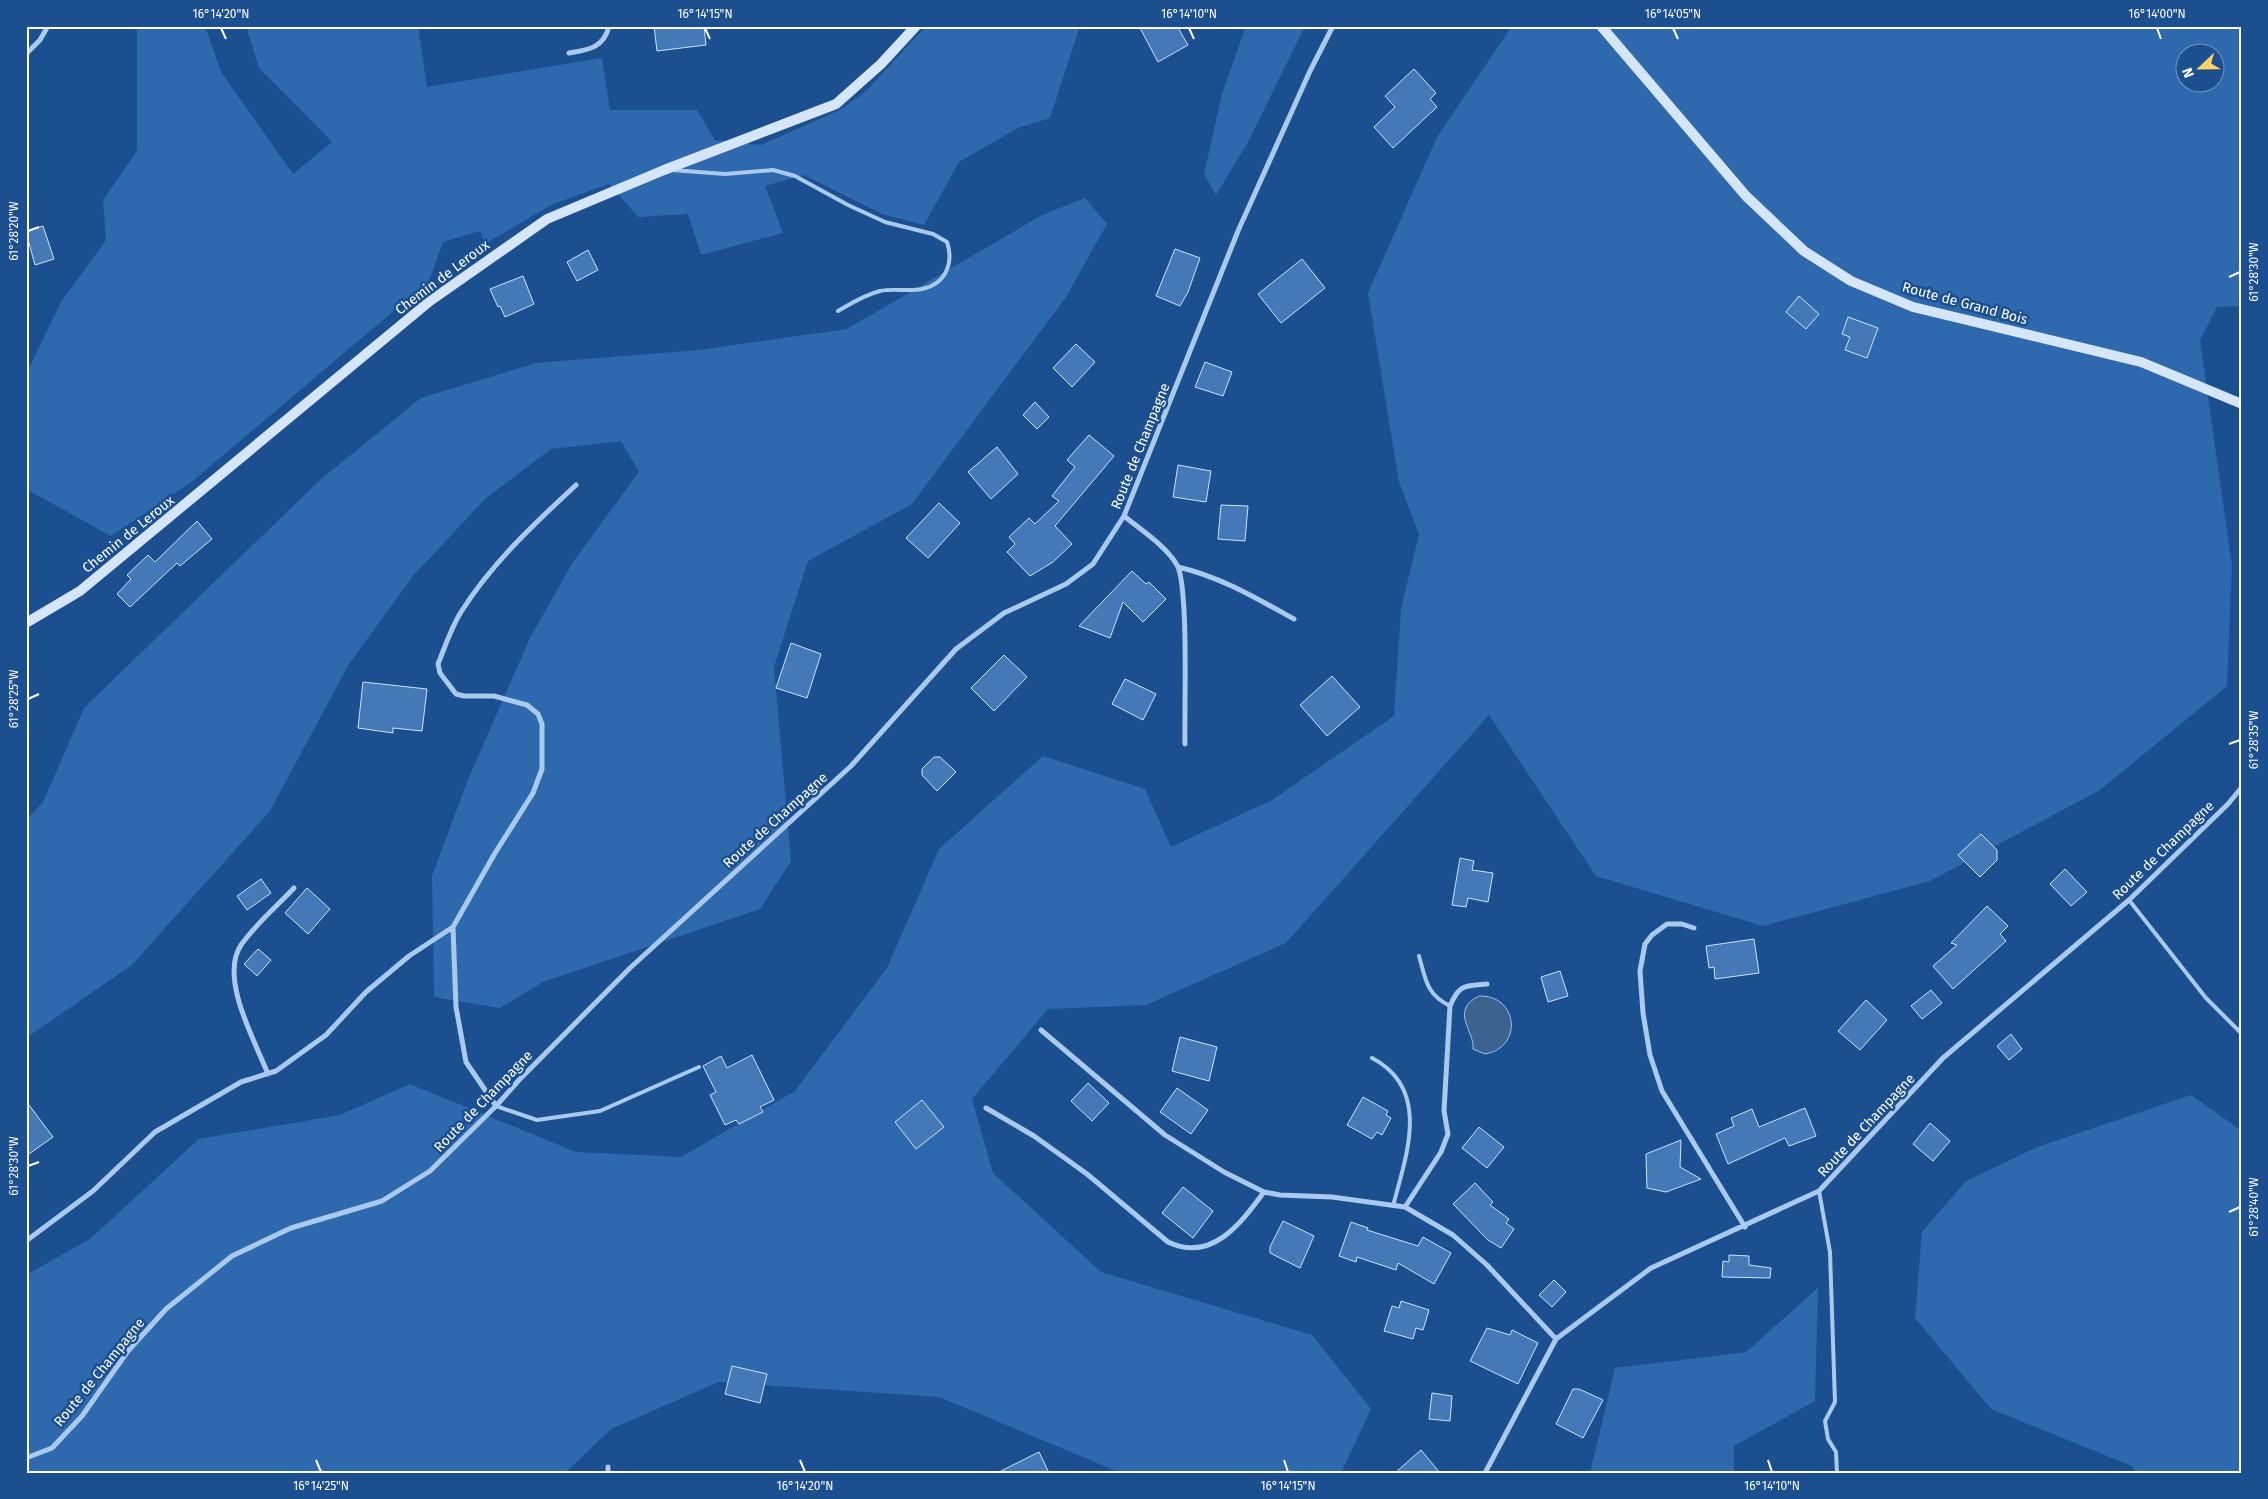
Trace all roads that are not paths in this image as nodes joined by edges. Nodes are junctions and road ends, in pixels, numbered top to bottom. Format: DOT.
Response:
graph roads {
  1 [pos="48,26"];
  2 [pos="608,26"];
  3 [pos="916,26"];
  4 [pos="1333,26"];
  5 [pos="1601,26"];
  6 [pos="569,53"];
  7 [pos="26,54"];
  8 [pos="664,170"];
  9 [pos="838,311"];
  10 [pos="2242,404"];
  11 [pos="576,485"];
  12 [pos="1124,516"];
  13 [pos="1178,567"];
  14 [pos="1294,619"];
  15 [pos="26,623"];
  16 [pos="1185,744"];
  17 [pos="2242,787"];
  18 [pos="294,888"];
  19 [pos="2129,900"];
  20 [pos="453,927"];
  21 [pos="1694,928"];
  22 [pos="1419,956"];
  23 [pos="1486,984"];
  24 [pos="1450,1006"];
  25 [pos="1042,1030"];
  26 [pos="2242,1034"];
  27 [pos="1372,1058"];
  28 [pos="699,1067"];
  29 [pos="268,1074"];
  30 [pos="496,1106"];
  31 [pos="986,1108"];
  32 [pos="1819,1191"];
  33 [pos="1264,1192"];
  34 [pos="1392,1206"];
  35 [pos="1406,1207"];
  36 [pos="1744,1226"];
  37 [pos="26,1241"];
  38 [pos="1556,1339"];
  39 [pos="26,1458"];
  40 [pos="1485,1473"];
  41 [pos="1837,1473"];
  1 -- 7 [label="street"];
  2 -- 6 [label="street"];
  3 -- 8 [label="street, Chemin de Leroux"];
  4 -- 12 [label="street, Route de Champagne"];
  5 -- 10 [label="street, Route de Grand Bois"];
  8 -- 9 [label="lane"];
  8 -- 15 [label="street, Chemin de Leroux"];
  11 -- 20 [label="street"];
  12 -- 13 [label="street"];
  12 -- 30 [label="street, Route de Champagne"];
  13 -- 14 [label="street"];
  13 -- 16 [label="street"];
  17 -- 19 [label="street, Route de Champagne"];
  18 -- 29 [label="street"];
  19 -- 26 [label="lane"];
  19 -- 32 [label="street, Route de Champagne"];
  20 -- 29 [label="street"];
  20 -- 30 [label="street"];
  21 -- 36 [label="street"];
  22 -- 24 [label="lane"];
  23 -- 24 [label="street"];
  24 -- 35 [label="street"];
  25 -- 33 [label="street"];
  27 -- 34 [label="lane"];
  28 -- 30 [label="lane"];
  29 -- 37 [label="street"];
  30 -- 39 [label="street, Route de Champagne"];
  31 -- 33 [label="street"];
  32 -- 36 [label="street, Route de Champagne"];
  32 -- 41 [label="lane"];
  33 -- 34 [label="street"];
  34 -- 35 [label="street"];
  35 -- 38 [label="street"];
  36 -- 38 [label="street, Route de Champagne"];
  38 -- 40 [label="street, Route de Champagne"];
}
